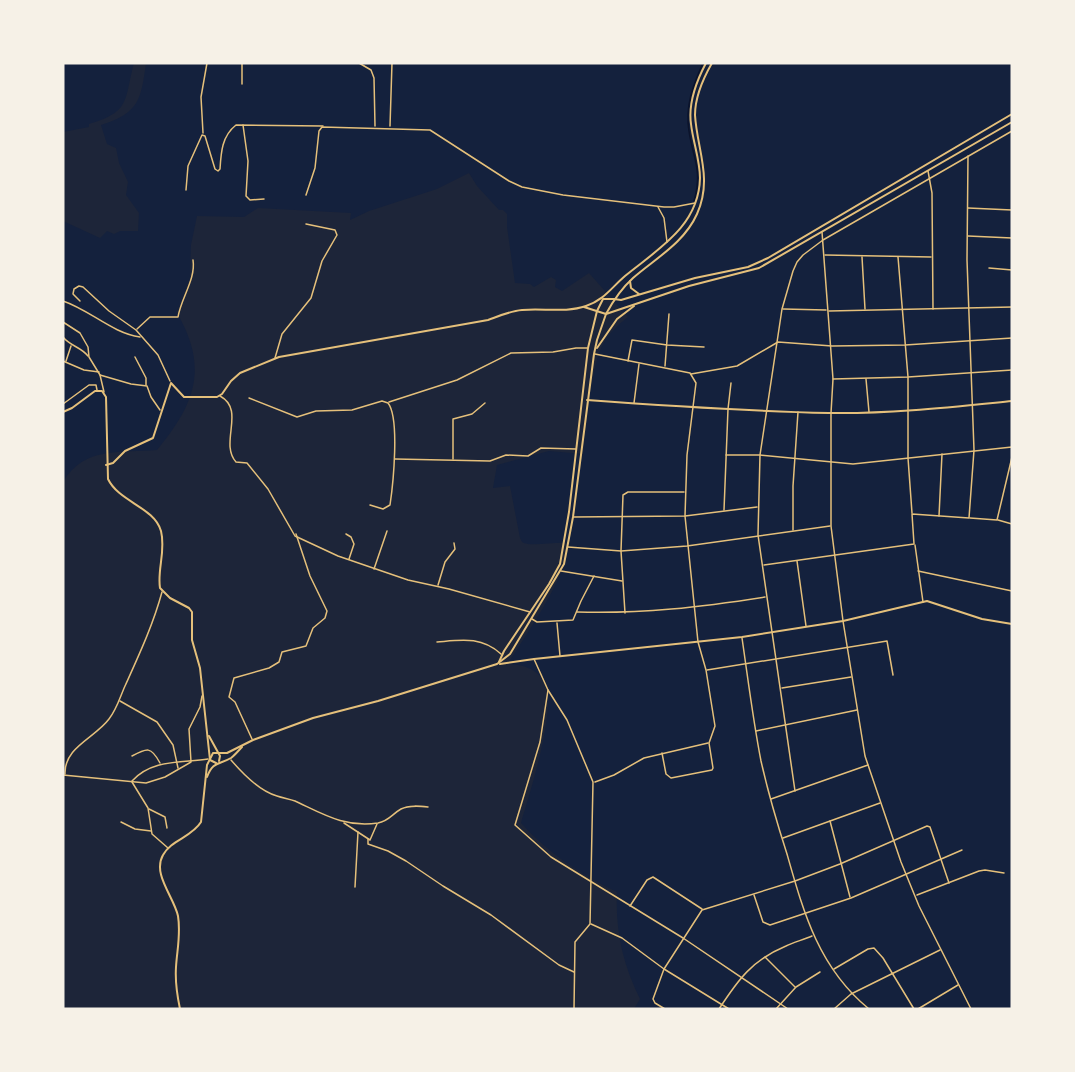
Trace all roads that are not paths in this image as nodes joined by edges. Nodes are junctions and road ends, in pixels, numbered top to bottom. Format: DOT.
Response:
graph roads {
  1 [pos="207,63"];
  2 [pos="242,63"];
  3 [pos="359,63"];
  4 [pos="392,63"];
  5 [pos="706,63"];
  6 [pos="712,63"];
  7 [pos="242,84"];
  8 [pos="1012,114"];
  9 [pos="1012,122"];
  10 [pos="243,124"];
  11 [pos="324,126"];
  12 [pos="375,127"];
  13 [pos="390,127"];
  14 [pos="1012,130"];
  15 [pos="204,135"];
  16 [pos="968,155"];
  17 [pos="928,170"];
  18 [pos="929,179"];
  19 [pos="186,190"];
  20 [pos="306,195"];
  21 [pos="264,198"];
  22 [pos="696,202"];
  23 [pos="654,205"];
  24 [pos="967,208"];
  25 [pos="1012,210"];
  26 [pos="306,224"];
  27 [pos="822,232"];
  28 [pos="967,236"];
  29 [pos="1012,238"];
  30 [pos="823,240"];
  31 [pos="667,243"];
  32 [pos="824,255"];
  33 [pos="862,256"];
  34 [pos="898,257"];
  35 [pos="932,257"];
  36 [pos="193,260"];
  37 [pos="989,268"];
  38 [pos="1012,270"];
  39 [pos="632,279"];
  40 [pos="642,294"];
  41 [pos="603,299"];
  42 [pos="614,300"];
  43 [pos="63,301"];
  44 [pos="80,301"];
  45 [pos="639,302"];
  46 [pos="584,307"];
  47 [pos="1012,307"];
  48 [pos="969,308"];
  49 [pos="782,309"];
  50 [pos="902,309"];
  51 [pos="933,309"];
  52 [pos="865,310"];
  53 [pos="597,311"];
  54 [pos="828,311"];
  55 [pos="606,314"];
  56 [pos="669,314"];
  57 [pos="63,322"];
  58 [pos="136,330"];
  59 [pos="63,337"];
  60 [pos="141,337"];
  61 [pos="1012,338"];
  62 [pos="970,340"];
  63 [pos="778,342"];
  64 [pos="72,345"];
  65 [pos="667,345"];
  66 [pos="905,345"];
  67 [pos="832,346"];
  68 [pos="704,347"];
  69 [pos="588,348"];
  70 [pos="594,354"];
  71 [pos="89,357"];
  72 [pos="135,357"];
  73 [pos="275,359"];
  74 [pos="628,361"];
  75 [pos="65,362"];
  76 [pos="639,363"];
  77 [pos="665,368"];
  78 [pos="1012,370"];
  79 [pos="971,372"];
  80 [pos="100,374"];
  81 [pos="691,374"];
  82 [pos="908,377"];
  83 [pos="866,378"];
  84 [pos="833,379"];
  85 [pos="171,383"];
  86 [pos="731,383"];
  87 [pos="147,386"];
  88 [pos="97,390"];
  89 [pos="104,393"];
  90 [pos="220,396"];
  91 [pos="249,398"];
  92 [pos="587,400"];
  93 [pos="1012,401"];
  94 [pos="388,403"];
  95 [pos="485,403"];
  96 [pos="634,403"];
  97 [pos="63,404"];
  98 [pos="974,405"];
  99 [pos="694,408"];
  100 [pos="909,409"];
  101 [pos="160,410"];
  102 [pos="728,410"];
  103 [pos="768,410"];
  104 [pos="798,411"];
  105 [pos="869,411"];
  106 [pos="63,412"];
  107 [pos="831,413"];
  108 [pos="1012,447"];
  109 [pos="576,449"];
  110 [pos="974,450"];
  111 [pos="942,454"];
  112 [pos="726,455"];
  113 [pos="760,455"];
  114 [pos="1012,457"];
  115 [pos="908,458"];
  116 [pos="394,459"];
  117 [pos="795,459"];
  118 [pos="453,460"];
  119 [pos="830,462"];
  120 [pos="106,465"];
  121 [pos="686,492"];
  122 [pos="370,505"];
  123 [pos="758,506"];
  124 [pos="724,511"];
  125 [pos="912,514"];
  126 [pos="685,516"];
  127 [pos="939,516"];
  128 [pos="573,517"];
  129 [pos="621,518"];
  130 [pos="969,518"];
  131 [pos="997,520"];
  132 [pos="1012,524"];
  133 [pos="831,526"];
  134 [pos="387,531"];
  135 [pos="793,531"];
  136 [pos="346,534"];
  137 [pos="759,535"];
  138 [pos="297,536"];
  139 [pos="454,543"];
  140 [pos="914,544"];
  141 [pos="687,546"];
  142 [pos="568,547"];
  143 [pos="621,551"];
  144 [pos="834,555"];
  145 [pos="349,560"];
  146 [pos="796,560"];
  147 [pos="763,565"];
  148 [pos="374,570"];
  149 [pos="561,571"];
  150 [pos="918,571"];
  151 [pos="594,576"];
  152 [pos="623,581"];
  153 [pos="438,587"];
  154 [pos="1012,591"];
  155 [pos="162,592"];
  156 [pos="766,597"];
  157 [pos="922,602"];
  158 [pos="695,608"];
  159 [pos="531,612"];
  160 [pos="577,612"];
  161 [pos="626,614"];
  162 [pos="532,619"];
  163 [pos="843,621"];
  164 [pos="557,622"];
  165 [pos="1012,624"];
  166 [pos="806,626"];
  167 [pos="773,632"];
  168 [pos="742,637"];
  169 [pos="437,642"];
  170 [pos="698,642"];
  171 [pos="848,648"];
  172 [pos="502,655"];
  173 [pos="560,656"];
  174 [pos="534,658"];
  175 [pos="777,660"];
  176 [pos="498,664"];
  177 [pos="746,664"];
  178 [pos="706,670"];
  179 [pos="893,675"];
  180 [pos="852,677"];
  181 [pos="203,684"];
  182 [pos="781,688"];
  183 [pos="548,690"];
  184 [pos="119,700"];
  185 [pos="858,710"];
  186 [pos="786,723"];
  187 [pos="756,730"];
  188 [pos="209,735"];
  189 [pos="253,740"];
  190 [pos="709,743"];
  191 [pos="244,745"];
  192 [pos="662,753"];
  193 [pos="219,754"];
  194 [pos="132,756"];
  195 [pos="210,759"];
  196 [pos="230,759"];
  197 [pos="176,762"];
  198 [pos="191,762"];
  199 [pos="217,763"];
  200 [pos="160,764"];
  201 [pos="868,765"];
  202 [pos="178,769"];
  203 [pos="64,775"];
  204 [pos="207,778"];
  205 [pos="131,782"];
  206 [pos="593,782"];
  207 [pos="795,790"];
  208 [pos="770,799"];
  209 [pos="881,802"];
  210 [pos="428,807"];
  211 [pos="148,808"];
  212 [pos="830,821"];
  213 [pos="122,822"];
  214 [pos="343,822"];
  215 [pos="377,823"];
  216 [pos="166,828"];
  217 [pos="151,831"];
  218 [pos="358,832"];
  219 [pos="782,838"];
  220 [pos="368,839"];
  221 [pos="894,840"];
  222 [pos="168,848"];
  223 [pos="962,850"];
  224 [pos="941,859"];
  225 [pos="840,864"];
  226 [pos="1004,873"];
  227 [pos="906,874"];
  228 [pos="795,881"];
  229 [pos="592,883"];
  230 [pos="949,883"];
  231 [pos="355,886"];
  232 [pos="754,894"];
  233 [pos="915,896"];
  234 [pos="850,898"];
  235 [pos="630,906"];
  236 [pos="702,910"];
  237 [pos="805,914"];
  238 [pos="591,924"];
  239 [pos="814,935"];
  240 [pos="683,938"];
  241 [pos="941,950"];
  242 [pos="765,957"];
  243 [pos="664,969"];
  244 [pos="832,970"];
  245 [pos="575,972"];
  246 [pos="820,972"];
  247 [pos="892,973"];
  248 [pos="741,977"];
  249 [pos="958,985"];
  250 [pos="796,987"];
  251 [pos="851,994"];
  252 [pos="780,1004"];
  253 [pos="722,1005"];
  254 [pos="180,1009"];
  255 [pos="574,1009"];
  256 [pos="665,1009"];
  257 [pos="719,1009"];
  258 [pos="729,1009"];
  259 [pos="776,1009"];
  260 [pos="788,1009"];
  261 [pos="834,1009"];
  262 [pos="869,1009"];
  263 [pos="914,1009"];
  264 [pos="918,1009"];
  265 [pos="971,1009"];
  1 -- 15 [label="street"];
  2 -- 7 [label="street"];
  3 -- 12 [label="street"];
  4 -- 13 [label="street"];
  5 -- 22 [label="street"];
  6 -- 39 [label="street"];
  8 -- 40 [label="street"];
  9 -- 17 [label="street"];
  10 -- 11 [label="street"];
  10 -- 15 [label="street"];
  10 -- 21 [label="street"];
  11 -- 12 [label="street"];
  11 -- 20 [label="street"];
  12 -- 13 [label="street"];
  13 -- 23 [label="street"];
  14 -- 16 [label="street"];
  15 -- 19 [label="street"];
  16 -- 18 [label="street"];
  16 -- 24 [label="street"];
  17 -- 18 [label="street"];
  17 -- 27 [label="street"];
  18 -- 30 [label="street"];
  18 -- 35 [label="street"];
  22 -- 23 [label="street"];
  22 -- 31 [label="street"];
  23 -- 31 [label="street"];
  24 -- 25 [label="street"];
  24 -- 28 [label="street"];
  26 -- 73 [label="street"];
  27 -- 30 [label="street"];
  27 -- 45 [label="street"];
  28 -- 29 [label="street"];
  28 -- 48 [label="street"];
  30 -- 32 [label="street"];
  30 -- 49 [label="street"];
  31 -- 41 [label="street"];
  32 -- 33 [label="street"];
  32 -- 54 [label="street"];
  33 -- 34 [label="street"];
  33 -- 52 [label="street"];
  34 -- 35 [label="street"];
  34 -- 50 [label="street"];
  35 -- 51 [label="street"];
  36 -- 58 [label="street"];
  37 -- 38 [label="street"];
  39 -- 40 [label="street"];
  39 -- 42 [label="street"];
  40 -- 42 [label="street"];
  41 -- 42 [label="street"];
  41 -- 46 [label="street"];
  41 -- 53 [label="street"];
  42 -- 55 [label="street"];
  43 -- 60 [label="street"];
  44 -- 58 [label="street"];
  45 -- 55 [label="street"];
  45 -- 70 [label="street"];
  46 -- 53 [label="street"];
  46 -- 73 [label="street"];
  47 -- 48 [label="street"];
  48 -- 51 [label="street"];
  48 -- 62 [label="street"];
  49 -- 54 [label="street"];
  49 -- 63 [label="street"];
  50 -- 51 [label="street"];
  50 -- 52 [label="street"];
  50 -- 66 [label="street"];
  52 -- 54 [label="street"];
  53 -- 55 [label="street"];
  53 -- 69 [label="street"];
  54 -- 67 [label="street"];
  55 -- 70 [label="street"];
  56 -- 65 [label="street"];
  57 -- 71 [label="street"];
  58 -- 60 [label="street"];
  59 -- 64 [label="street"];
  60 -- 85 [label="street"];
  61 -- 62 [label="street"];
  62 -- 66 [label="street"];
  62 -- 79 [label="street"];
  63 -- 67 [label="street"];
  63 -- 81 [label="street"];
  63 -- 103 [label="street"];
  64 -- 71 [label="street"];
  64 -- 75 [label="street"];
  65 -- 68 [label="street"];
  65 -- 74 [label="street"];
  65 -- 77 [label="street"];
  66 -- 67 [label="street"];
  66 -- 82 [label="street"];
  67 -- 84 [label="street"];
  69 -- 94 [label="street"];
  69 -- 109 [label="street"];
  70 -- 74 [label="street"];
  70 -- 92 [label="street"];
  71 -- 80 [label="street"];
  72 -- 87 [label="street"];
  73 -- 90 [label="street"];
  74 -- 76 [label="street"];
  75 -- 80 [label="street"];
  76 -- 77 [label="street"];
  76 -- 96 [label="street"];
  77 -- 81 [label="street"];
  78 -- 79 [label="street"];
  79 -- 82 [label="street"];
  79 -- 98 [label="street"];
  80 -- 87 [label="street"];
  80 -- 89 [label="street"];
  81 -- 99 [label="street"];
  82 -- 83 [label="street"];
  82 -- 100 [label="street"];
  83 -- 84 [label="street"];
  83 -- 105 [label="street"];
  84 -- 107 [label="street"];
  85 -- 90 [label="street"];
  85 -- 101 [label="street"];
  86 -- 102 [label="street"];
  87 -- 101 [label="street"];
  88 -- 89 [label="street"];
  88 -- 97 [label="street"];
  88 -- 106 [label="street"];
  89 -- 120 [label="street"];
  90 -- 138 [label="street"];
  91 -- 94 [label="street"];
  92 -- 96 [label="street"];
  92 -- 128 [label="street"];
  93 -- 98 [label="street"];
  94 -- 116 [label="street"];
  95 -- 118 [label="street"];
  96 -- 99 [label="street"];
  98 -- 100 [label="street"];
  98 -- 110 [label="street"];
  99 -- 102 [label="street"];
  99 -- 121 [label="street"];
  100 -- 105 [label="street"];
  100 -- 115 [label="street"];
  101 -- 120 [label="street"];
  102 -- 103 [label="street"];
  102 -- 112 [label="street"];
  103 -- 104 [label="street"];
  103 -- 113 [label="street"];
  104 -- 107 [label="street"];
  104 -- 117 [label="street"];
  105 -- 107 [label="street"];
  107 -- 119 [label="street"];
  108 -- 110 [label="street"];
  109 -- 118 [label="street"];
  109 -- 159 [label="street"];
  110 -- 111 [label="street"];
  110 -- 130 [label="street"];
  111 -- 115 [label="street"];
  111 -- 127 [label="street"];
  112 -- 113 [label="street"];
  112 -- 124 [label="street"];
  113 -- 117 [label="street"];
  113 -- 123 [label="street"];
  114 -- 131 [label="street"];
  115 -- 119 [label="street"];
  115 -- 125 [label="street"];
  116 -- 118 [label="street"];
  116 -- 122 [label="street"];
  117 -- 119 [label="street"];
  117 -- 135 [label="street"];
  119 -- 133 [label="street"];
  120 -- 155 [label="street"];
  121 -- 126 [label="street"];
  121 -- 129 [label="street"];
  123 -- 124 [label="street"];
  123 -- 137 [label="street"];
  124 -- 126 [label="street"];
  125 -- 127 [label="street"];
  125 -- 140 [label="street"];
  126 -- 129 [label="street"];
  126 -- 141 [label="street"];
  127 -- 130 [label="street"];
  128 -- 129 [label="street"];
  128 -- 142 [label="street"];
  129 -- 143 [label="street"];
  130 -- 131 [label="street"];
  131 -- 132 [label="street"];
  133 -- 135 [label="street"];
  133 -- 144 [label="street"];
  134 -- 148 [label="street"];
  135 -- 137 [label="street"];
  136 -- 145 [label="street"];
  137 -- 141 [label="street"];
  137 -- 147 [label="street"];
  138 -- 145 [label="street"];
  138 -- 189 [label="street"];
  139 -- 153 [label="street"];
  140 -- 144 [label="street"];
  140 -- 150 [label="street"];
  141 -- 143 [label="street"];
  141 -- 158 [label="street"];
  142 -- 143 [label="street"];
  142 -- 149 [label="street"];
  143 -- 152 [label="street"];
  144 -- 146 [label="street"];
  144 -- 163 [label="street"];
  145 -- 148 [label="street"];
  146 -- 147 [label="street"];
  146 -- 166 [label="street"];
  147 -- 156 [label="street"];
  148 -- 153 [label="street"];
  149 -- 151 [label="street"];
  149 -- 162 [label="street"];
  150 -- 154 [label="street"];
  150 -- 157 [label="street"];
  151 -- 152 [label="street"];
  151 -- 160 [label="street"];
  152 -- 161 [label="street"];
  153 -- 159 [label="street"];
  155 -- 181 [label="street"];
  155 -- 184 [label="street"];
  156 -- 158 [label="street"];
  156 -- 167 [label="street"];
  157 -- 163 [label="street"];
  157 -- 165 [label="street"];
  158 -- 161 [label="street"];
  158 -- 170 [label="street"];
  159 -- 172 [label="street"];
  160 -- 161 [label="street"];
  160 -- 164 [label="street"];
  162 -- 164 [label="street"];
  162 -- 176 [label="street"];
  163 -- 166 [label="street"];
  163 -- 171 [label="street"];
  164 -- 173 [label="street"];
  166 -- 167 [label="street"];
  167 -- 168 [label="street"];
  167 -- 175 [label="street"];
  168 -- 170 [label="street"];
  168 -- 177 [label="street"];
  169 -- 172 [label="street"];
  170 -- 173 [label="street"];
  170 -- 178 [label="street"];
  171 -- 175 [label="street"];
  171 -- 179 [label="street"];
  171 -- 180 [label="street"];
  172 -- 176 [label="street"];
  173 -- 174 [label="street"];
  174 -- 176 [label="street"];
  174 -- 183 [label="street"];
  175 -- 177 [label="street"];
  175 -- 182 [label="street"];
  176 -- 189 [label="street"];
  177 -- 178 [label="street"];
  177 -- 187 [label="street"];
  178 -- 190 [label="street"];
  180 -- 182 [label="street"];
  180 -- 185 [label="street"];
  181 -- 188 [label="street"];
  181 -- 198 [label="street"];
  182 -- 186 [label="street"];
  183 -- 206 [label="street"];
  183 -- 229 [label="street"];
  184 -- 197 [label="street"];
  184 -- 203 [label="street"];
  185 -- 186 [label="street"];
  185 -- 201 [label="street"];
  186 -- 187 [label="street"];
  186 -- 207 [label="street"];
  187 -- 208 [label="street"];
  188 -- 193 [label="street"];
  188 -- 195 [label="street"];
  189 -- 191 [label="street"];
  190 -- 192 [label="street"];
  190 -- 192 [label="street"];
  191 -- 193 [label="street"];
  191 -- 196 [label="street"];
  192 -- 206 [label="street"];
  193 -- 195 [label="street"];
  193 -- 199 [label="street"];
  194 -- 200 [label="street"];
  195 -- 198 [label="street"];
  195 -- 199 [label="street"];
  195 -- 204 [label="street"];
  196 -- 199 [label="street"];
  196 -- 214 [label="street"];
  197 -- 198 [label="street"];
  197 -- 200 [label="street"];
  197 -- 202 [label="street"];
  198 -- 202 [label="street"];
  199 -- 204 [label="street"];
  200 -- 205 [label="street"];
  201 -- 207 [label="street"];
  201 -- 209 [label="street"];
  202 -- 205 [label="street"];
  203 -- 205 [label="street"];
  204 -- 222 [label="street"];
  205 -- 211 [label="street"];
  206 -- 229 [label="street"];
  207 -- 208 [label="street"];
  208 -- 219 [label="street"];
  209 -- 212 [label="street"];
  209 -- 221 [label="street"];
  210 -- 215 [label="street"];
  211 -- 216 [label="street"];
  211 -- 217 [label="street"];
  212 -- 219 [label="street"];
  212 -- 225 [label="street"];
  213 -- 217 [label="street"];
  214 -- 215 [label="street"];
  214 -- 218 [label="street"];
  215 -- 220 [label="street"];
  217 -- 222 [label="street"];
  218 -- 220 [label="street"];
  218 -- 231 [label="street"];
  219 -- 228 [label="street"];
  220 -- 245 [label="street"];
  221 -- 224 [label="street"];
  221 -- 225 [label="street"];
  221 -- 227 [label="street"];
  222 -- 254 [label="street"];
  223 -- 224 [label="street"];
  224 -- 227 [label="street"];
  224 -- 230 [label="street"];
  225 -- 228 [label="street"];
  225 -- 234 [label="street"];
  226 -- 230 [label="street"];
  227 -- 233 [label="street"];
  227 -- 234 [label="street"];
  228 -- 232 [label="street"];
  228 -- 237 [label="street"];
  229 -- 235 [label="street"];
  229 -- 238 [label="street"];
  230 -- 233 [label="street"];
  232 -- 236 [label="street"];
  232 -- 237 [label="street"];
  233 -- 241 [label="street"];
  234 -- 237 [label="street"];
  235 -- 236 [label="street"];
  235 -- 240 [label="street"];
  236 -- 240 [label="street"];
  237 -- 239 [label="street"];
  238 -- 243 [label="street"];
  238 -- 245 [label="street"];
  239 -- 242 [label="street"];
  239 -- 244 [label="street"];
  240 -- 243 [label="street"];
  240 -- 248 [label="street"];
  241 -- 247 [label="street"];
  241 -- 249 [label="street"];
  242 -- 248 [label="street"];
  242 -- 250 [label="street"];
  243 -- 253 [label="street"];
  243 -- 256 [label="street"];
  244 -- 247 [label="street"];
  244 -- 251 [label="street"];
  245 -- 255 [label="street"];
  246 -- 250 [label="street"];
  247 -- 251 [label="street"];
  247 -- 263 [label="street"];
  248 -- 252 [label="street"];
  248 -- 253 [label="street"];
  249 -- 264 [label="street"];
  249 -- 265 [label="street"];
  250 -- 252 [label="street"];
  251 -- 261 [label="street"];
  251 -- 262 [label="street"];
  252 -- 259 [label="street"];
  252 -- 260 [label="street"];
  253 -- 257 [label="street"];
  253 -- 258 [label="street"];
}
